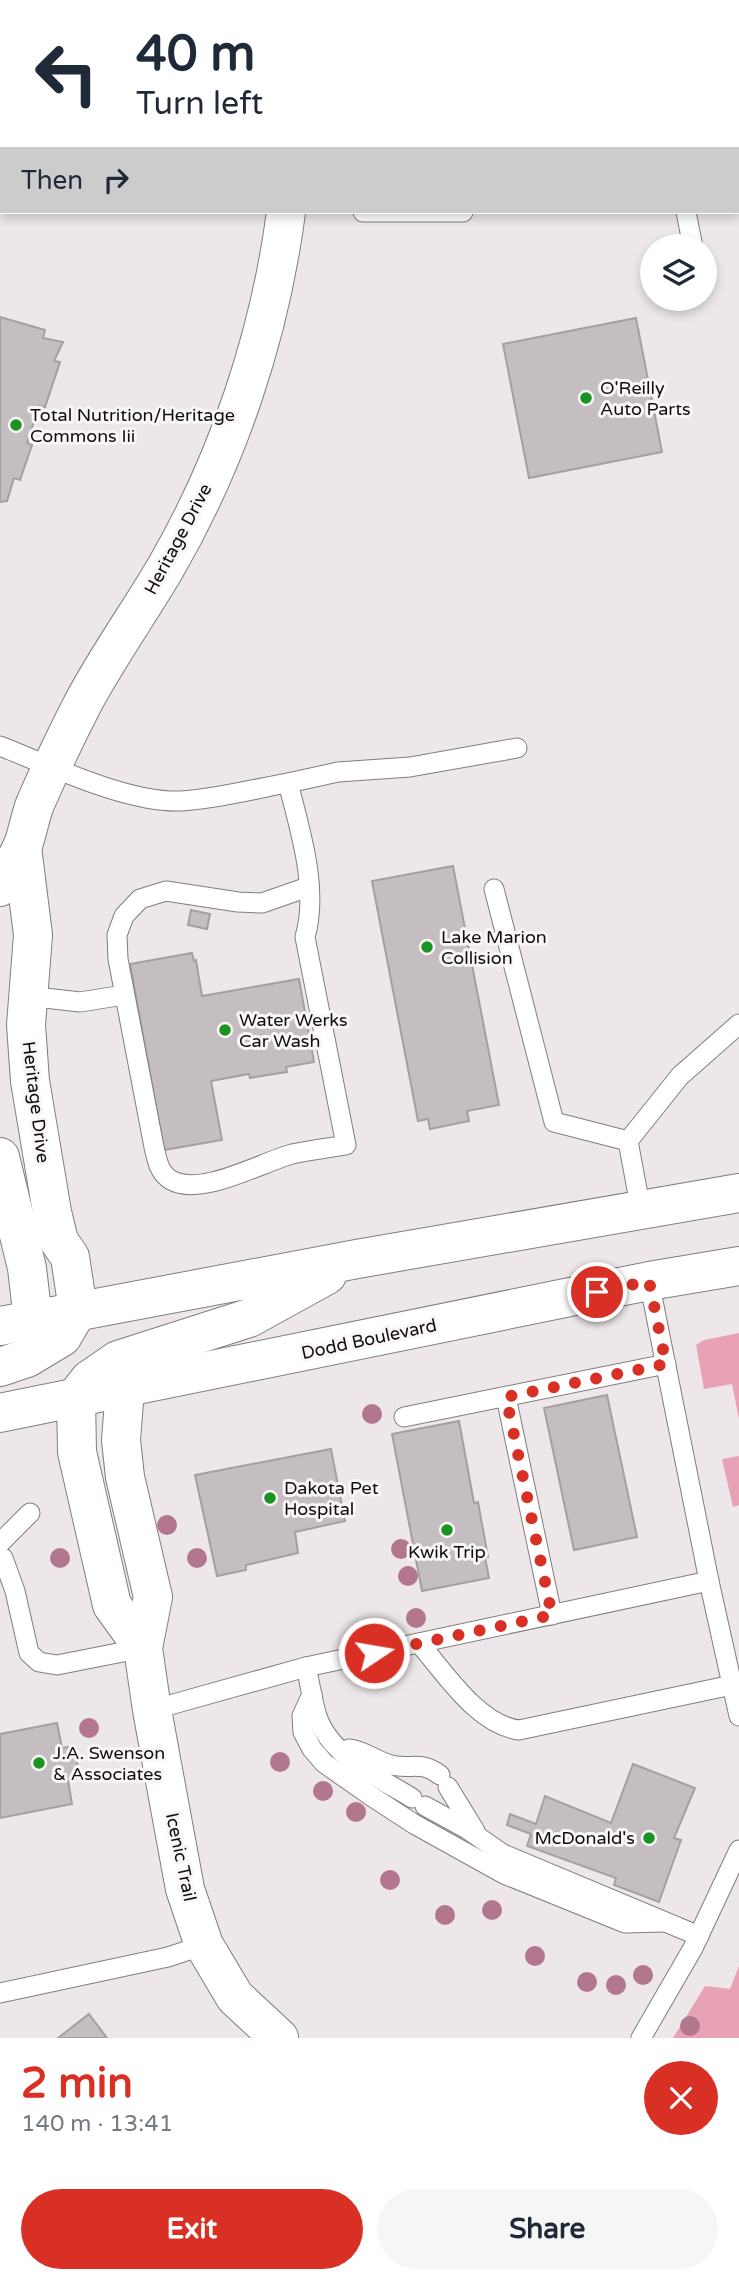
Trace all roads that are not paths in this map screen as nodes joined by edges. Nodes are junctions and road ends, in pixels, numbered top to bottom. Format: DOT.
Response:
graph roads {
  1 [pos="286,214"];
  2 [pos="686,214"];
  3 [pos="691,234"];
  4 [pos="0,746"];
  5 [pos="517,748"];
  6 [pos="52,767"];
  7 [pos="288,783"];
  8 [pos="22,847"];
  9 [pos="0,887"];
  10 [pos="308,887"];
  11 [pos="494,889"];
  12 [pos="124,995"];
  13 [pos="27,996"];
  14 [pos="739,1024"];
  15 [pos="628,1141"];
  16 [pos="0,1157"];
  17 [pos="739,1193"];
  18 [pos="641,1211"];
  19 [pos="357,1259"];
  20 [pos="739,1266"];
  21 [pos="649,1281"];
  22 [pos="78,1310"];
  23 [pos="16,1323"];
  24 [pos="666,1364"];
  25 [pos="0,1367"];
  26 [pos="125,1389"];
  27 [pos="506,1397"];
  28 [pos="76,1398"];
  29 [pos="0,1413"];
  30 [pos="404,1418"];
  31 [pos="30,1513"];
  32 [pos="0,1542"];
  33 [pos="0,1557"];
  34 [pos="709,1581"];
  35 [pos="552,1615"];
  36 [pos="419,1643"];
  37 [pos="144,1648"];
  38 [pos="306,1667"];
  39 [pos="732,1685"];
  40 [pos="312,1694"];
  41 [pos="152,1710"];
  42 [pos="739,1716"];
  43 [pos="337,1748"];
  44 [pos="478,1837"];
  45 [pos="739,1850"];
  46 [pos="664,1922"];
  47 [pos="699,1936"];
  48 [pos="204,1945"];
  49 [pos="0,1993"];
  50 [pos="274,2037"];
  51 [pos="641,2038"];
  1 -- 6 [label="street, Heritage Drive"];
  2 -- 3 [label="lane"];
  4 -- 6 [label="lane"];
  5 -- 7 [label="lane"];
  6 -- 7 [label="lane"];
  6 -- 8 [label="street, Heritage Drive"];
  7 -- 10 [label="lane"];
  8 -- 9 [label="street, Heritage Drive"];
  8 -- 13 [label="street, Heritage Drive"];
  10 -- 12 [label="lane"];
  10 -- 12 [label="lane"];
  11 -- 15 [label="lane"];
  12 -- 13 [label="lane"];
  13 -- 22 [label="street, Heritage Drive"];
  14 -- 15 [label="lane"];
  15 -- 18 [label="lane"];
  16 -- 23 [label="street"];
  17 -- 18 [label="street"];
  18 -- 19 [label="street"];
  19 -- 22 [label="street"];
  19 -- 28 [label="street"];
  20 -- 21 [label="street, Dodd Boulevard"];
  21 -- 24 [label="lane"];
  21 -- 26 [label="street, Dodd Boulevard"];
  22 -- 23 [label="street"];
  22 -- 25 [label="street"];
  24 -- 27 [label="lane"];
  24 -- 34 [label="lane"];
  26 -- 28 [label="street, Dodd Boulevard"];
  26 -- 37 [label="street, Icenic Trail"];
  27 -- 30 [label="lane"];
  27 -- 35 [label="lane"];
  28 -- 29 [label="street, Dodd Boulevard"];
  28 -- 37 [label="street, Icenic Trail"];
  31 -- 32 [label="lane"];
  33 -- 37 [label="lane"];
  34 -- 35 [label="lane"];
  34 -- 39 [label="lane"];
  35 -- 36 [label="lane"];
  36 -- 38 [label="lane"];
  36 -- 39 [label="lane"];
  37 -- 41 [label="street, Icenic Trail"];
  38 -- 40 [label="lane"];
  38 -- 41 [label="lane"];
  39 -- 42 [label="lane"];
  40 -- 43 [label="lane"];
  40 -- 46 [label="lane"];
  41 -- 48 [label="street, Icenic Trail"];
  43 -- 44 [label="lane"];
  43 -- 44 [label="lane"];
  44 -- 46 [label="lane"];
  45 -- 47 [label="lane"];
  46 -- 47 [label="lane"];
  47 -- 51 [label="lane"];
  48 -- 49 [label="lane"];
  48 -- 50 [label="street, Icenic Trail"];
}
